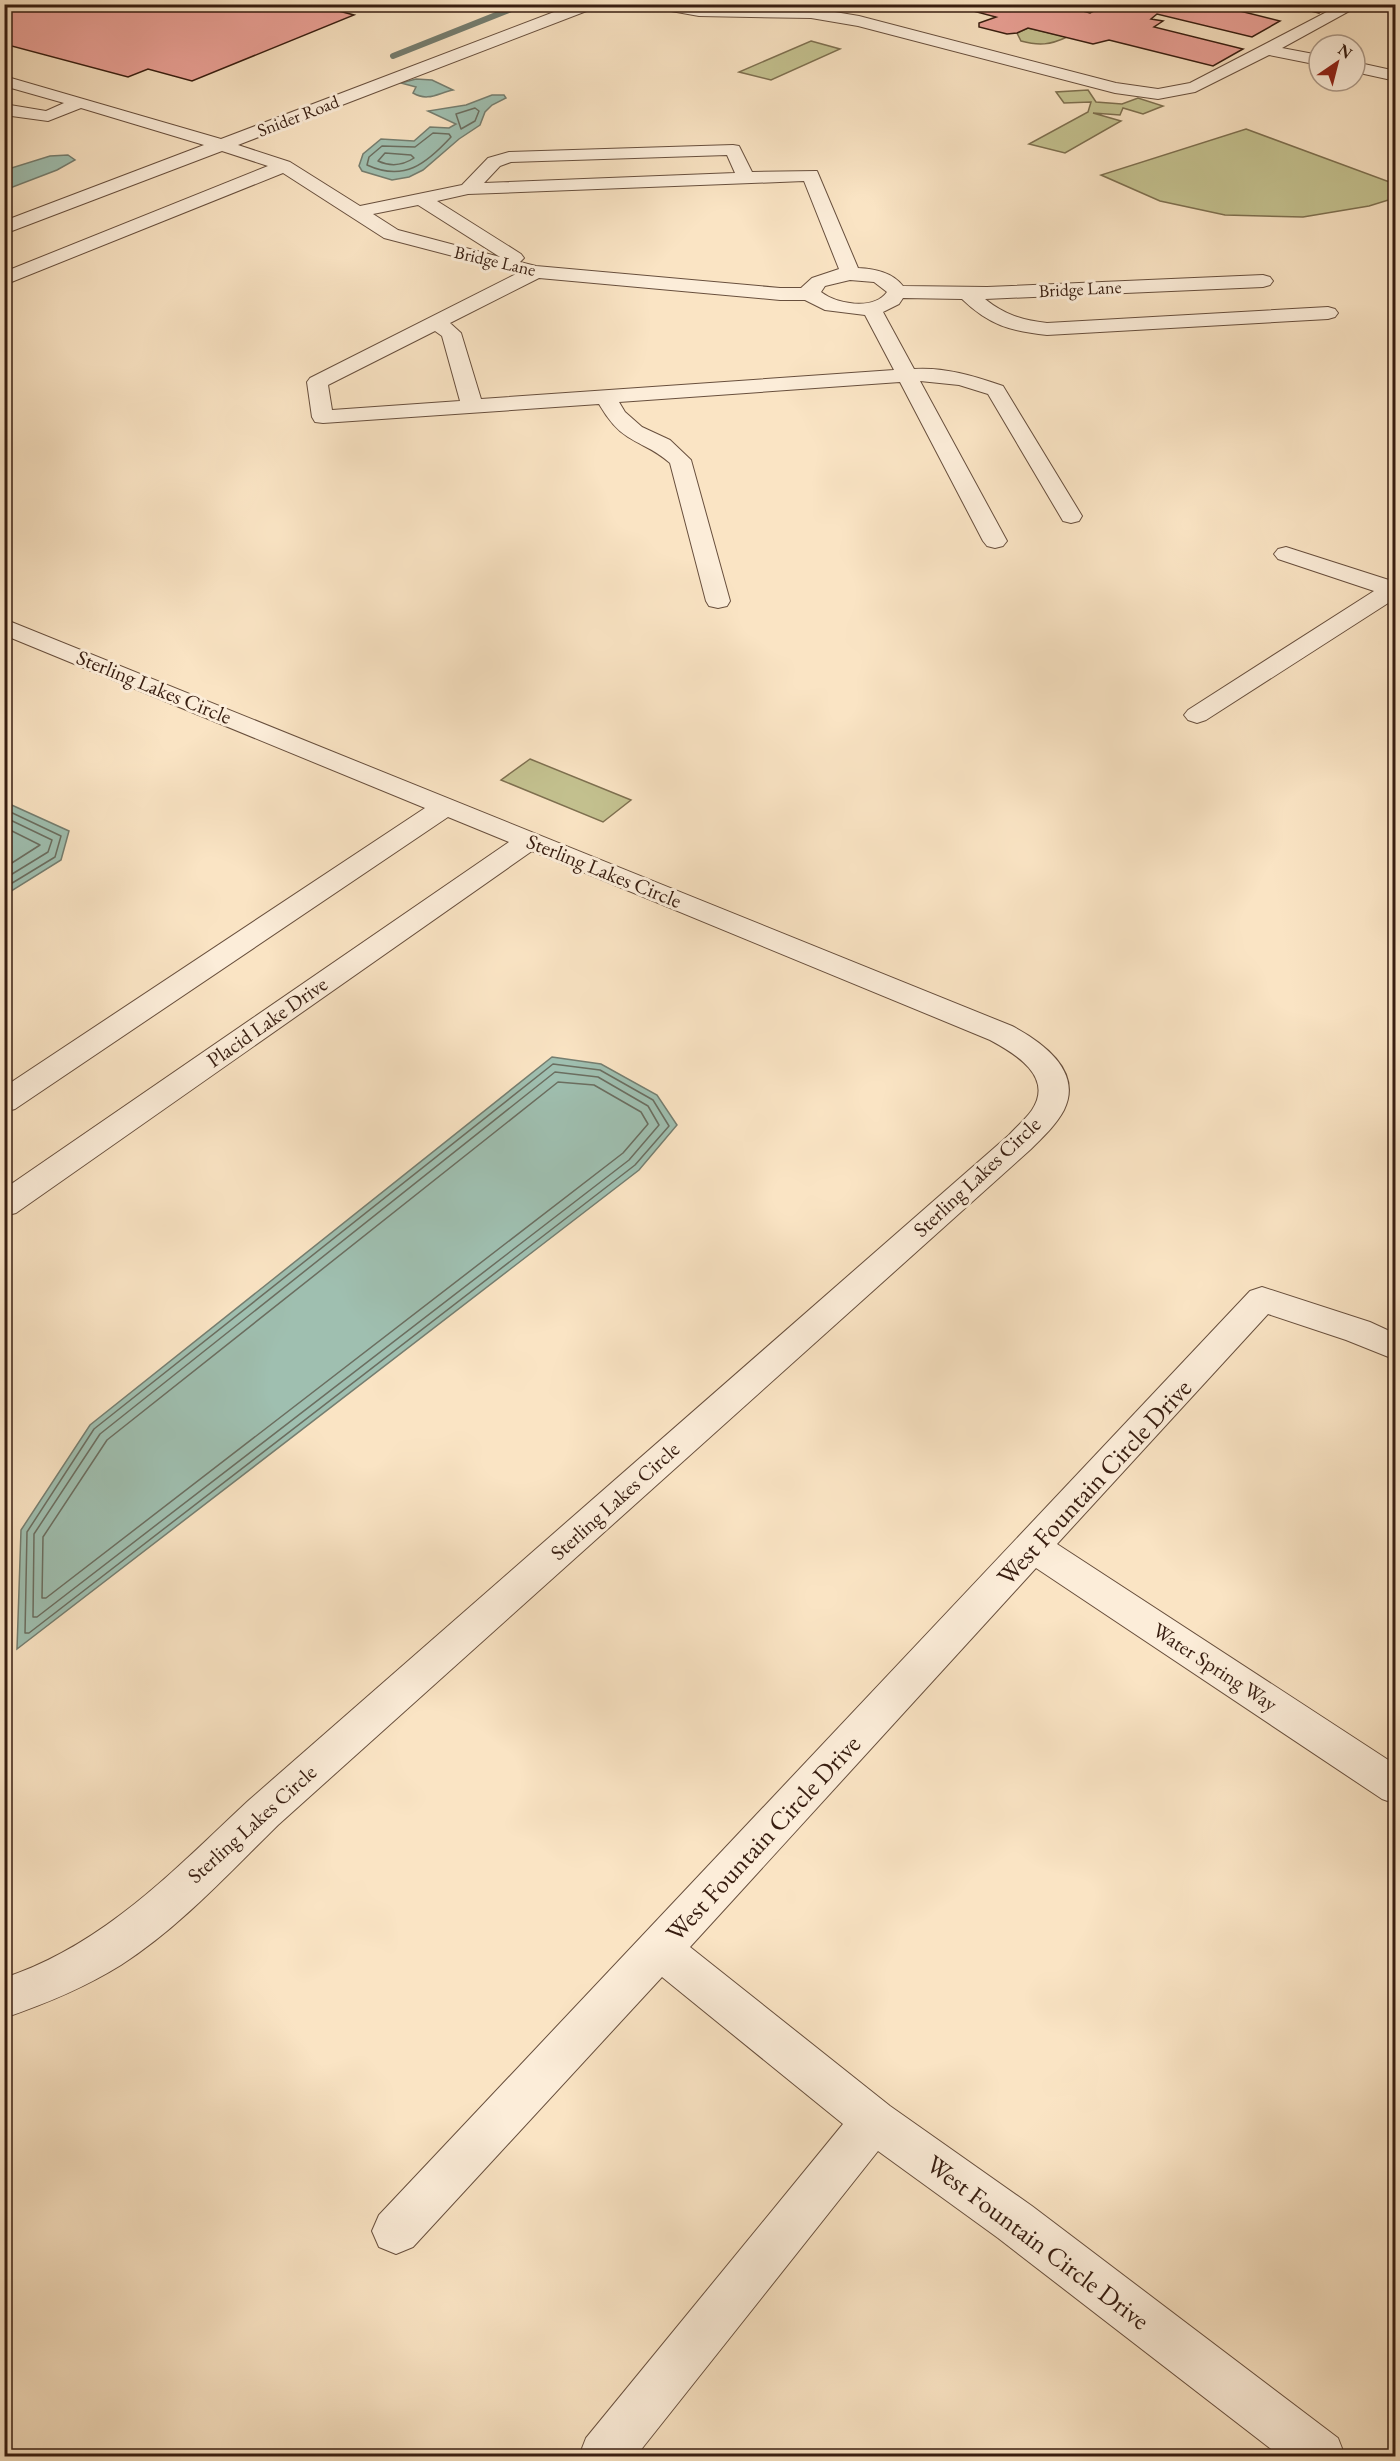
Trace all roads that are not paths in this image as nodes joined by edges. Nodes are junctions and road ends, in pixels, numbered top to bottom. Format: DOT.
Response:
graph roads {
  1 [pos="561,4"];
  2 [pos="591,4"];
  3 [pos="660,4"];
  4 [pos="1355,4"];
  5 [pos="1268,50"];
  6 [pos="1307,58"];
  7 [pos="1367,70"];
  8 [pos="1395,76"];
  9 [pos="4,81"];
  10 [pos="80,102"];
  11 [pos="4,109"];
  12 [pos="212,142"];
  13 [pos="284,166"];
  14 [pos="746,178"];
  15 [pos="468,189"];
  16 [pos="422,198"];
  17 [pos="357,212"];
  18 [pos="4,214"];
  19 [pos="4,228"];
  20 [pos="536,272"];
  21 [pos="851,274"];
  22 [pos="4,279"];
  23 [pos="1263,281"];
  24 [pos="897,292"];
  25 [pos="967,293"];
  26 [pos="812,294"];
  27 [pos="871,308"];
  28 [pos="1329,312"];
  29 [pos="436,322"];
  30 [pos="907,376"];
  31 [pos="605,397"];
  32 [pos="472,406"];
  33 [pos="1071,516"];
  34 [pos="995,540"];
  35 [pos="1286,554"];
  36 [pos="1395,589"];
  37 [pos="718,601"];
  38 [pos="4,626"];
  39 [pos="1197,714"];
  40 [pos="447,806"];
  41 [pos="530,840"];
  42 [pos="4,1102"];
  43 [pos="17,1178"];
  44 [pos="4,1205"];
  45 [pos="1395,1348"];
  46 [pos="1034,1548"];
  47 [pos="1395,1787"];
  48 [pos="660,1949"];
  49 [pos="4,1998"];
  50 [pos="874,2121"];
  51 [pos="396,2231"];
  52 [pos="604,2457"];
  53 [pos="1320,2457"];
  1 -- 12 [label="street, Snider Road"];
  2 -- 12 [label="street, Snider Road"];
  3 -- 5 [label="street"];
  4 -- 5 [label="street"];
  5 -- 6 [label="street"];
  7 -- 8 [label="street"];
  9 -- 10 [label="street, Bridge Lane"];
  10 -- 11 [label="street"];
  10 -- 12 [label="street, Bridge Lane"];
  12 -- 13 [label="street, Bridge Lane"];
  12 -- 18 [label="street, Snider Road"];
  12 -- 19 [label="street, Snider Road"];
  13 -- 17 [label="street, Bridge Lane"];
  13 -- 22 [label="street"];
  14 -- 15 [label="street"];
  14 -- 15 [label="street"];
  14 -- 21 [label="street"];
  15 -- 16 [label="street"];
  16 -- 17 [label="street"];
  16 -- 20 [label="street"];
  17 -- 20 [label="street, Bridge Lane"];
  20 -- 26 [label="street, Bridge Lane"];
  20 -- 29 [label="street"];
  21 -- 24 [label="street"];
  21 -- 26 [label="street"];
  23 -- 25 [label="street, Bridge Lane"];
  24 -- 25 [label="street, Bridge Lane"];
  24 -- 27 [label="street"];
  25 -- 28 [label="street"];
  26 -- 27 [label="street, Bridge Lane"];
  27 -- 30 [label="street"];
  29 -- 32 [label="street"];
  29 -- 32 [label="street"];
  30 -- 31 [label="street"];
  30 -- 33 [label="street"];
  30 -- 34 [label="street"];
  31 -- 32 [label="street"];
  31 -- 37 [label="street"];
  35 -- 36 [label="street"];
  36 -- 39 [label="street"];
  38 -- 40 [label="street, Sterling Lakes Circle"];
  40 -- 41 [label="street, Sterling Lakes Circle"];
  40 -- 42 [label="street"];
  41 -- 43 [label="street, Placid Lake Drive"];
  41 -- 49 [label="street, Sterling Lakes Circle"];
  43 -- 44 [label="street, Placid Lake Drive"];
  45 -- 46 [label="street, West Fountain Circle Drive"];
  46 -- 47 [label="street, Water Spring Way"];
  46 -- 48 [label="street, West Fountain Circle Drive"];
  48 -- 50 [label="street, West Fountain Circle Drive"];
  48 -- 51 [label="street"];
  50 -- 52 [label="street"];
  50 -- 53 [label="street, West Fountain Circle Drive"];
}
